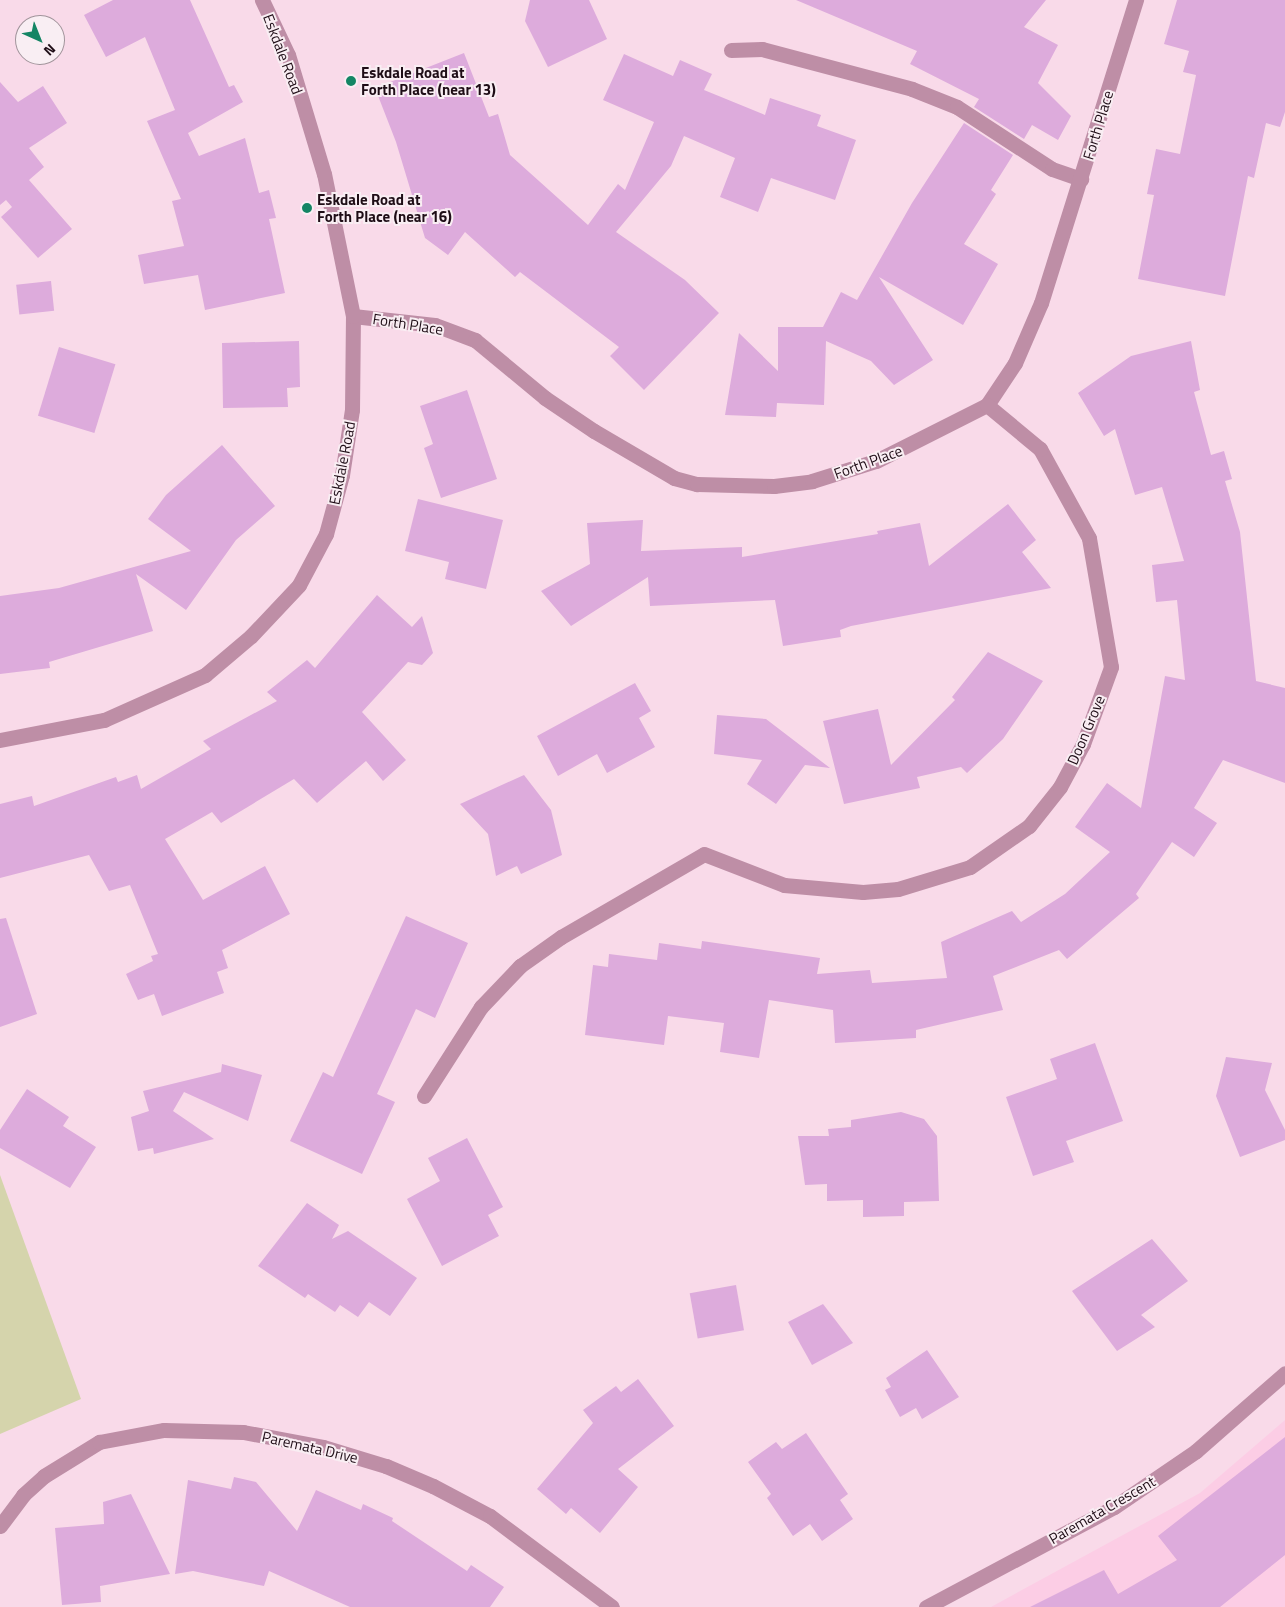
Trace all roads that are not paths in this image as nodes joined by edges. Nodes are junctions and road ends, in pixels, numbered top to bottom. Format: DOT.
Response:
graph roads {
  1 [pos="262,0"];
  2 [pos="1136,0"];
  3 [pos="731,50"];
  4 [pos="1081,179"];
  5 [pos="353,316"];
  6 [pos="987,405"];
  7 [pos="0,740"];
  8 [pos="424,1096"];
  9 [pos="1285,1373"];
  10 [pos="0,1526"];
  11 [pos="612,1607"];
  12 [pos="926,1607"];
  1 -- 5 [label="street, Eskdale Road"];
  2 -- 4 [label="street, Forth Place"];
  3 -- 4 [label="street"];
  4 -- 6 [label="street, Forth Place"];
  5 -- 6 [label="street, Forth Place"];
  5 -- 7 [label="street, Eskdale Road"];
  6 -- 8 [label="street, Doon Grove"];
  9 -- 12 [label="street, Paremata Crescent"];
  10 -- 11 [label="street, Paremata Drive"];
}
